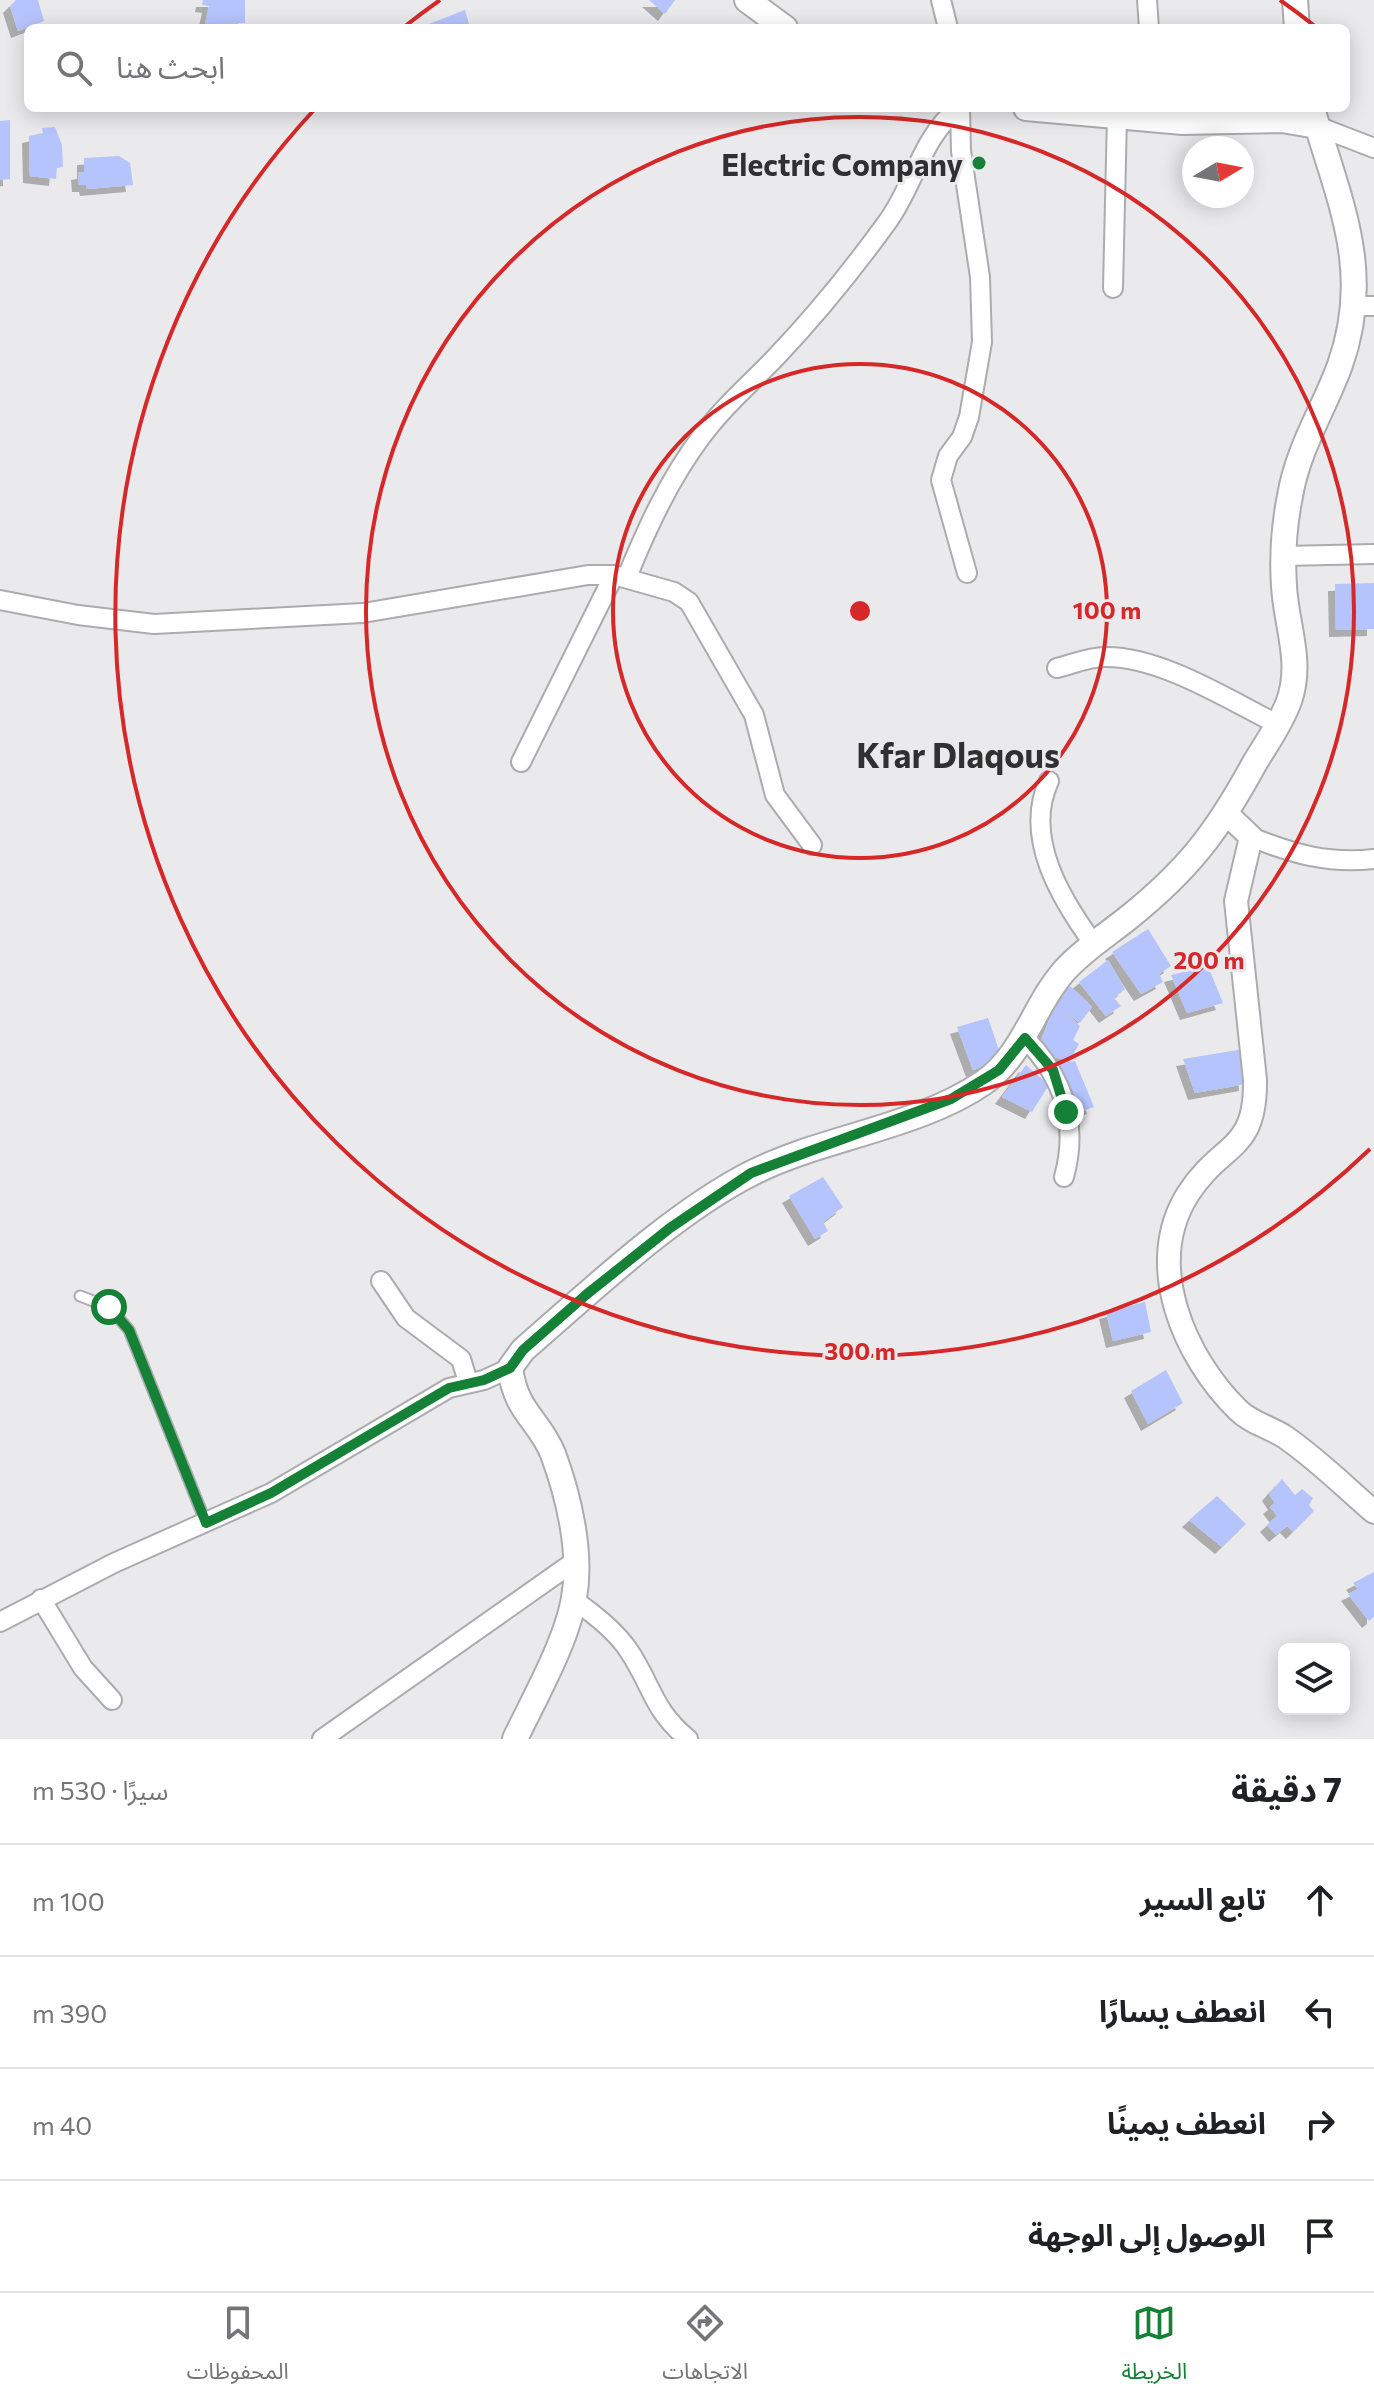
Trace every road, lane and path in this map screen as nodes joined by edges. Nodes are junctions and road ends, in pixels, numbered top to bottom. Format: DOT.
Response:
graph roads {
  1 [pos="747,0"];
  2 [pos="941,0"];
  3 [pos="1147,0"];
  4 [pos="1295,0"];
  5 [pos="780,24"];
  6 [pos="947,24"];
  7 [pos="1149,24"];
  8 [pos="1297,24"];
  9 [pos="954,112"];
  10 [pos="959,112"];
  11 [pos="1072,112"];
  12 [pos="1158,114"];
  13 [pos="1117,116"];
  14 [pos="1314,117"];
  15 [pos="1374,148"];
  16 [pos="1113,288"];
  17 [pos="1364,306"];
  18 [pos="1374,554"];
  19 [pos="1284,556"];
  20 [pos="967,573"];
  21 [pos="620,576"];
  22 [pos="0,600"];
  23 [pos="1057,668"];
  24 [pos="1277,724"];
  25 [pos="521,762"];
  26 [pos="1049,781"];
  27 [pos="1228,815"];
  28 [pos="1251,837"];
  29 [pos="812,845"];
  30 [pos="1374,859"];
  31 [pos="1093,943"];
  32 [pos="1025,1038"];
  33 [pos="1064,1177"];
  34 [pos="381,1281"];
  35 [pos="80,1296"];
  36 [pos="510,1368"];
  37 [pos="468,1382"];
  38 [pos="1374,1512"];
  39 [pos="206,1523"];
  40 [pos="575,1561"];
  41 [pos="41,1599"];
  42 [pos="574,1600"];
  43 [pos="0,1622"];
  44 [pos="112,1700"];
  45 [pos="322,1739"];
  46 [pos="515,1739"];
  47 [pos="688,1739"];
  1 -- 5 [label="main road"];
  2 -- 6 [label="street"];
  3 -- 7 [label="street"];
  4 -- 8 [label="main road"];
  9 -- 21 [label="street"];
  10 -- 20 [label="street"];
  11 -- 13 [label="main road"];
  12 -- 13 [label="main road"];
  12 -- 14 [label="main road"];
  13 -- 16 [label="street"];
  14 -- 15 [label="street"];
  14 -- 17 [label="main road"];
  17 -- 19 [label="main road"];
  18 -- 19 [label="street"];
  19 -- 24 [label="main road"];
  21 -- 22 [label="street"];
  21 -- 25 [label="street"];
  21 -- 29 [label="street"];
  23 -- 24 [label="street"];
  24 -- 27 [label="main road"];
  26 -- 31 [label="street"];
  27 -- 28 [label="street"];
  27 -- 31 [label="main road"];
  28 -- 30 [label="street"];
  28 -- 38 [label="street"];
  31 -- 32 [label="main road"];
  32 -- 33 [label="street"];
  32 -- 36 [label="main road"];
  34 -- 37 [label="street"];
  35 -- 39 [label="lane"];
  36 -- 37 [label="street"];
  36 -- 40 [label="main road"];
  37 -- 39 [label="street"];
  39 -- 41 [label="street"];
  40 -- 42 [label="main road"];
  40 -- 45 [label="street"];
  41 -- 43 [label="street"];
  41 -- 44 [label="street"];
  42 -- 46 [label="main road"];
  42 -- 47 [label="street"];
}
